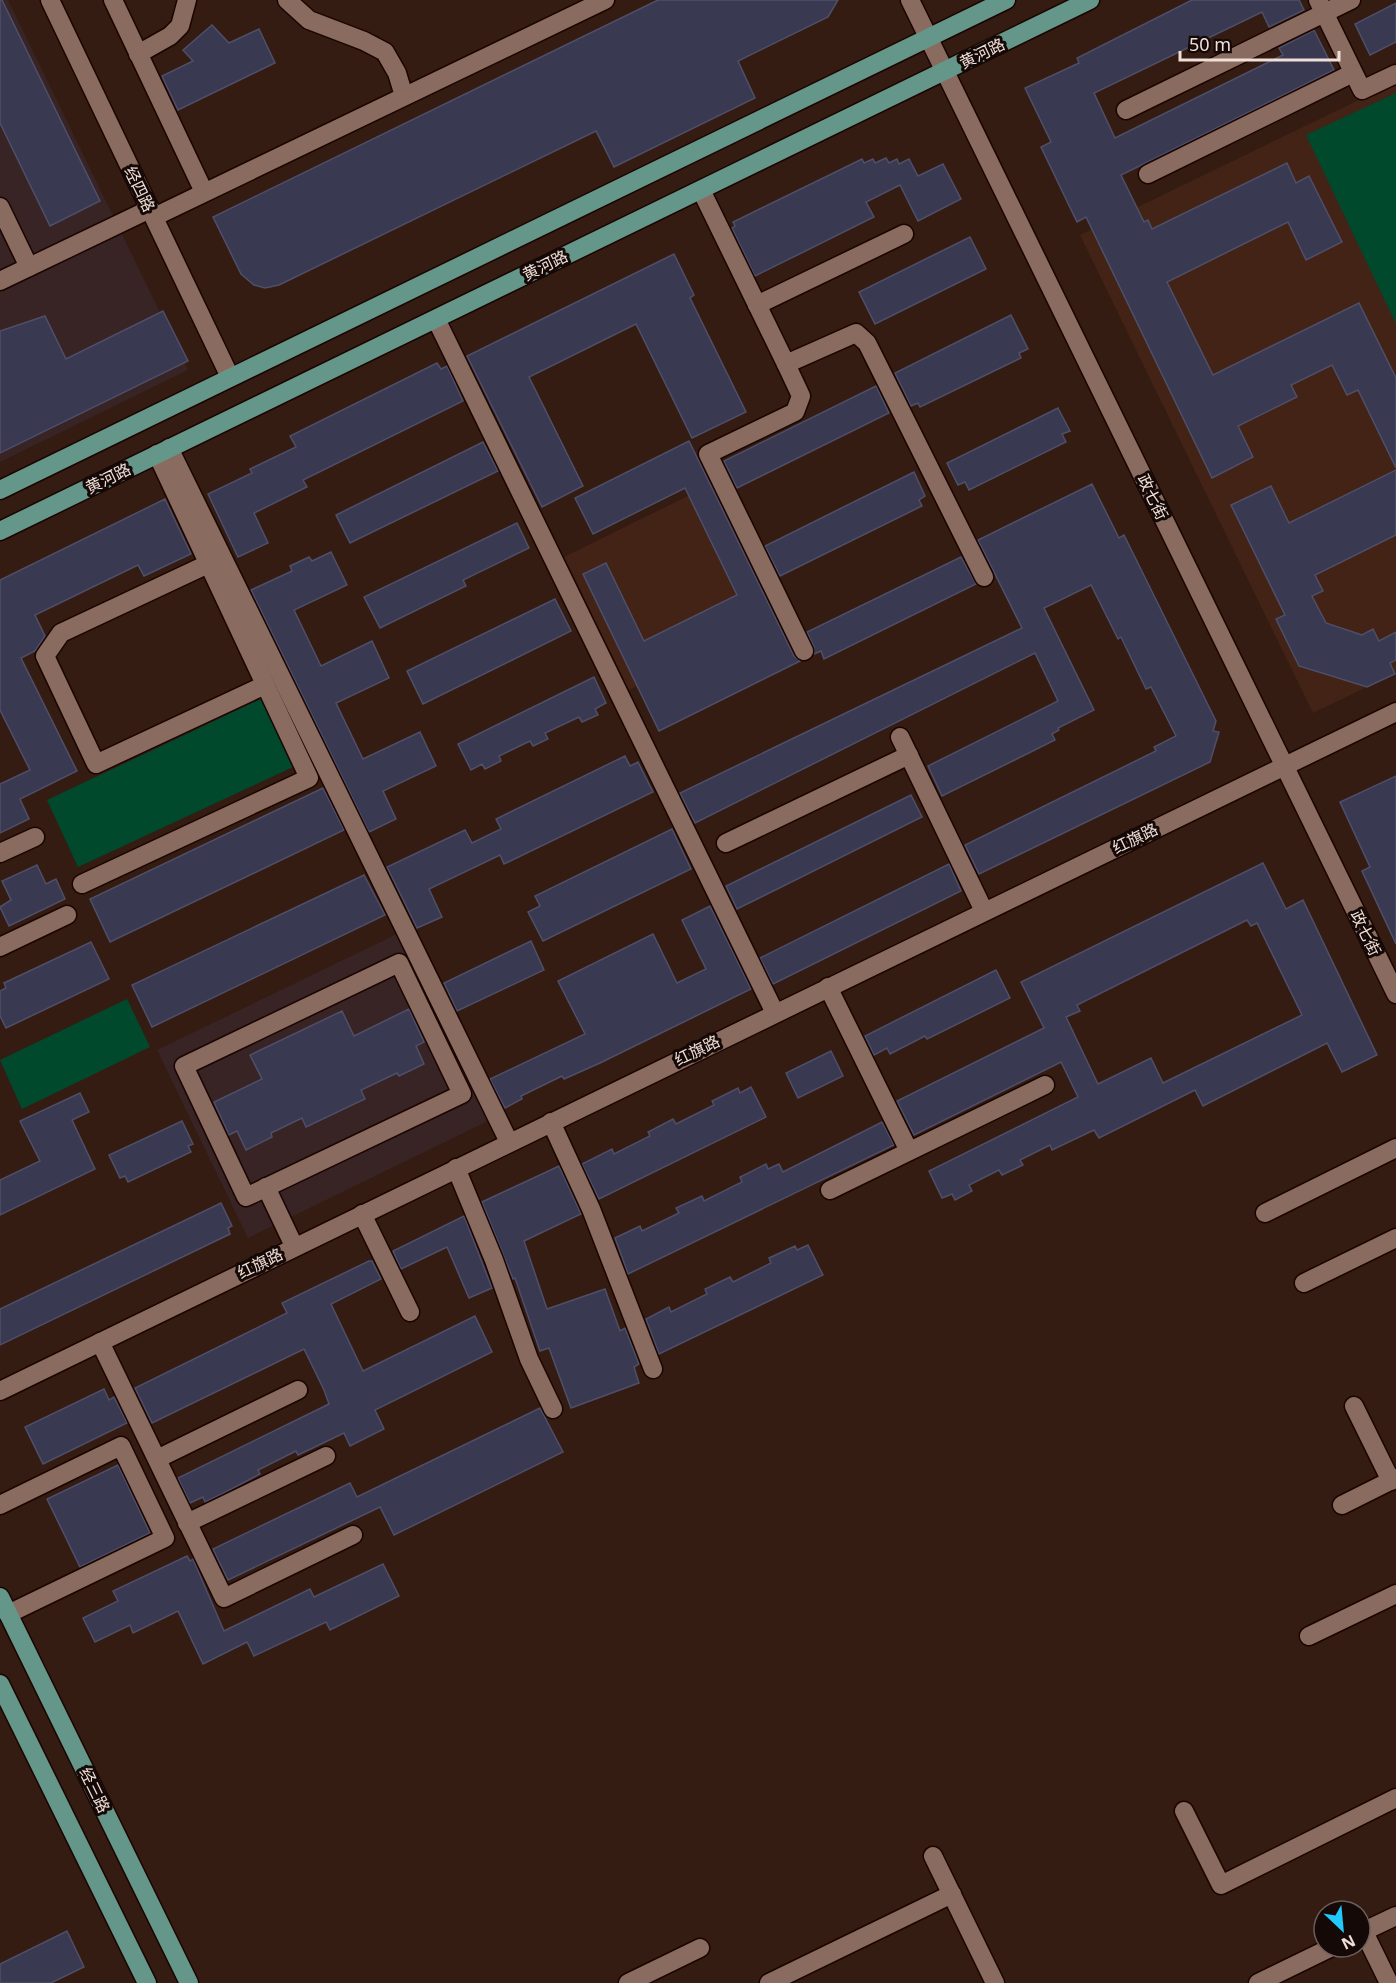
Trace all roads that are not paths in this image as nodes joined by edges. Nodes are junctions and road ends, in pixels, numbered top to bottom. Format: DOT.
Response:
graph roads {
  1 [pos="50,0"];
  2 [pos="112,0"];
  3 [pos="287,0"];
  4 [pos="605,0"];
  5 [pos="910,0"];
  6 [pos="1006,0"];
  7 [pos="1090,0"];
  8 [pos="1351,0"];
  9 [pos="186,1"];
  10 [pos="1321,7"];
  11 [pos="928,38"];
  12 [pos="138,54"];
  13 [pos="945,71"];
  14 [pos="1353,73"];
  15 [pos="1396,74"];
  16 [pos="404,96"];
  17 [pos="1126,110"];
  18 [pos="1148,174"];
  19 [pos="701,190"];
  20 [pos="204,192"];
  21 [pos="0,207"];
  22 [pos="152,212"];
  23 [pos="904,234"];
  24 [pos="29,267"];
  25 [pos="0,281"];
  26 [pos="757,305"];
  27 [pos="436,319"];
  28 [pos="786,364"];
  29 [pos="230,377"];
  30 [pos="163,451"];
  31 [pos="0,490"];
  32 [pos="0,531"];
  33 [pos="208,564"];
  34 [pos="984,578"];
  35 [pos="804,651"];
  36 [pos="265,685"];
  37 [pos="1396,712"];
  38 [pos="900,737"];
  39 [pos="909,755"];
  40 [pos="1284,766"];
  41 [pos="34,837"];
  42 [pos="726,843"];
  43 [pos="0,853"];
  44 [pos="82,884"];
  45 [pos="984,911"];
  46 [pos="68,915"];
  47 [pos="0,947"];
  48 [pos="828,987"];
  49 [pos="1396,994"];
  50 [pos="775,1012"];
  51 [pos="1045,1085"];
  52 [pos="551,1122"];
  53 [pos="509,1142"];
  54 [pos="1396,1149"];
  55 [pos="909,1151"];
  56 [pos="456,1168"];
  57 [pos="266,1187"];
  58 [pos="830,1190"];
  59 [pos="1264,1213"];
  60 [pos="362,1214"];
  61 [pos="1396,1238"];
  62 [pos="294,1246"];
  63 [pos="1304,1283"];
  64 [pos="410,1312"];
  65 [pos="100,1342"];
  66 [pos="653,1369"];
  67 [pos="298,1390"];
  68 [pos="0,1391"];
  69 [pos="1354,1406"];
  70 [pos="553,1409"];
  71 [pos="326,1456"];
  72 [pos="157,1459"];
  73 [pos="1394,1479"];
  74 [pos="0,1505"];
  75 [pos="1342,1505"];
  76 [pos="187,1523"];
  77 [pos="353,1535"];
  78 [pos="1396,1594"];
  79 [pos="4,1606"];
  80 [pos="1309,1636"];
  81 [pos="0,1684"];
  82 [pos="1396,1798"];
  83 [pos="1184,1811"];
  84 [pos="933,1856"];
  85 [pos="952,1894"];
  86 [pos="1396,1916"];
  87 [pos="1372,1928"];
  88 [pos="700,1948"];
  89 [pos="1372,1952"];
  90 [pos="1312,1957"];
  91 [pos="147,1983"];
  92 [pos="189,1983"];
  93 [pos="628,1983"];
  94 [pos="769,1983"];
  95 [pos="995,1983"];
  96 [pos="1258,1983"];
  97 [pos="1389,1983"];
  1 -- 22 [label="street, 经四路"];
  2 -- 12 [label="street"];
  3 -- 16 [label="street"];
  4 -- 16 [label="street"];
  5 -- 11 [label="street, 政七街"];
  6 -- 11 [label="main road"];
  7 -- 13 [label="main road, 黄河路"];
  8 -- 10 [label="street"];
  9 -- 12 [label="street"];
  10 -- 14 [label="street"];
  10 -- 17 [label="street"];
  11 -- 13 [label="street, 政七街"];
  11 -- 29 [label="main road"];
  12 -- 20 [label="street"];
  13 -- 19 [label="main road, 黄河路"];
  13 -- 40 [label="street, 政七街"];
  14 -- 15 [label="street"];
  14 -- 18 [label="street"];
  16 -- 20 [label="street"];
  19 -- 26 [label="street"];
  19 -- 27 [label="main road, 黄河路"];
  20 -- 22 [label="street"];
  21 -- 24 [label="street"];
  22 -- 24 [label="street"];
  22 -- 29 [label="street, 经四路"];
  23 -- 26 [label="street"];
  24 -- 25 [label="street"];
  26 -- 28 [label="street"];
  27 -- 30 [label="main road, 黄河路"];
  27 -- 50 [label="street"];
  28 -- 34 [label="street"];
  28 -- 35 [label="street"];
  29 -- 31 [label="main road"];
  30 -- 32 [label="main road, 黄河路"];
  30 -- 33 [label="street"];
  30 -- 53 [label="street"];
  33 -- 36 [label="street"];
  33 -- 36 [label="street"];
  36 -- 44 [label="street"];
  37 -- 40 [label="street, 红旗路"];
  38 -- 39 [label="street"];
  39 -- 42 [label="street"];
  39 -- 45 [label="street"];
  40 -- 45 [label="street, 红旗路"];
  40 -- 49 [label="street, 政七街"];
  41 -- 43 [label="street"];
  45 -- 48 [label="street, 红旗路"];
  46 -- 47 [label="street"];
  48 -- 50 [label="street, 红旗路"];
  48 -- 55 [label="street"];
  50 -- 52 [label="street, 红旗路"];
  51 -- 55 [label="street"];
  52 -- 53 [label="street, 红旗路"];
  52 -- 66 [label="street"];
  53 -- 56 [label="street, 红旗路"];
  54 -- 59 [label="street"];
  55 -- 58 [label="street"];
  56 -- 60 [label="street, 红旗路"];
  56 -- 70 [label="street"];
  57 -- 57 [label="street"];
  57 -- 62 [label="street"];
  60 -- 62 [label="street, 红旗路"];
  60 -- 64 [label="street"];
  61 -- 63 [label="street"];
  62 -- 65 [label="street, 红旗路"];
  65 -- 68 [label="street, 红旗路"];
  65 -- 72 [label="street"];
  67 -- 72 [label="street"];
  69 -- 73 [label="street"];
  71 -- 76 [label="street"];
  72 -- 76 [label="street"];
  73 -- 75 [label="street"];
  74 -- 79 [label="street"];
  76 -- 77 [label="street"];
  78 -- 80 [label="street"];
  79 -- 92 [label="main road, 经三路"];
  81 -- 91 [label="main road"];
  82 -- 83 [label="street"];
  84 -- 85 [label="street"];
  85 -- 94 [label="street"];
  85 -- 95 [label="street"];
  86 -- 87 [label="street"];
  88 -- 93 [label="street"];
  89 -- 97 [label="street"];
  90 -- 96 [label="street"];
}
